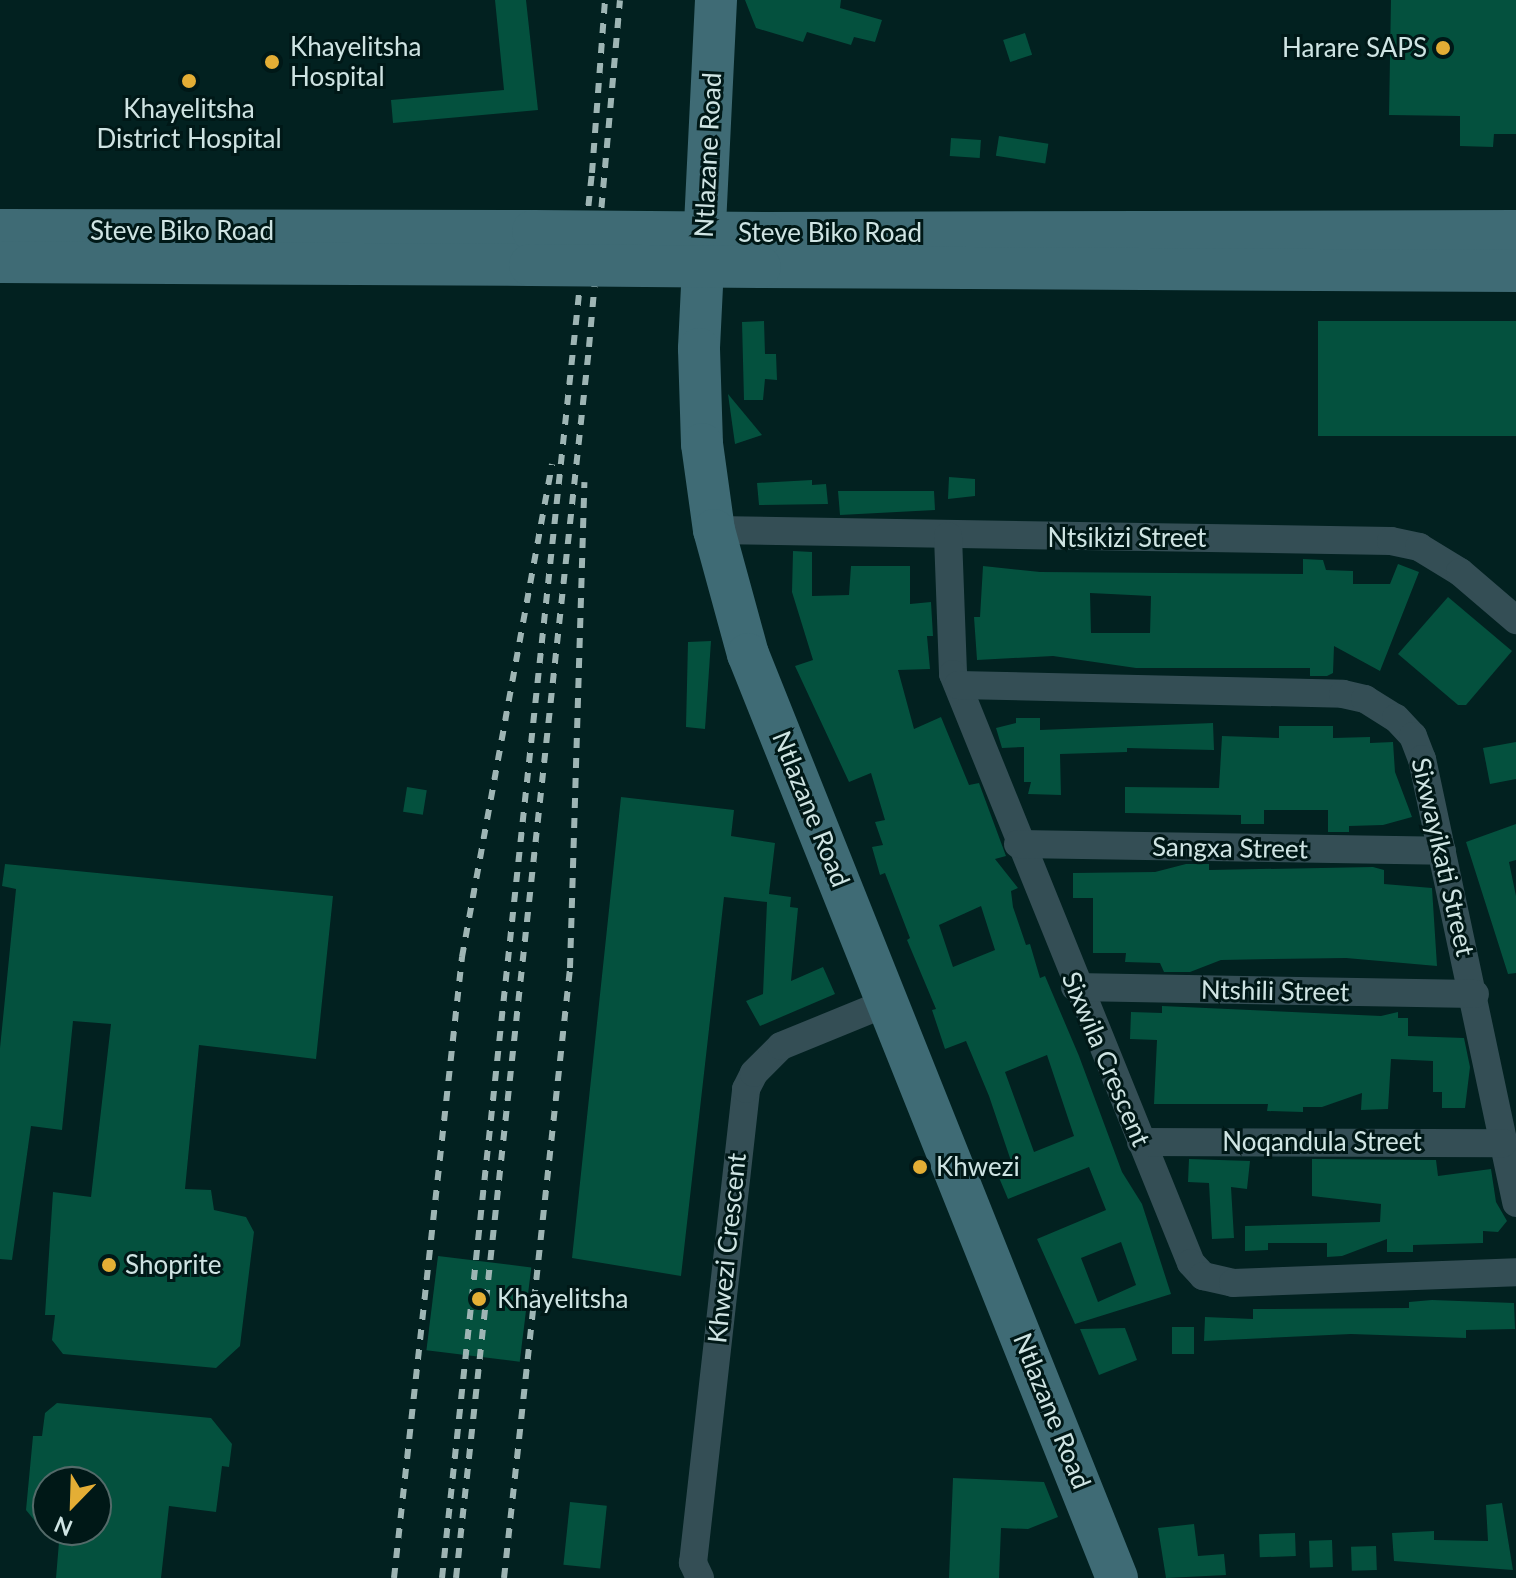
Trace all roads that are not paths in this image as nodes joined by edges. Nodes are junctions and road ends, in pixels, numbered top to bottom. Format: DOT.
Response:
graph roads {
  1 [pos="716,0"];
  2 [pos="0,230"];
  3 [pos="1516,231"];
  4 [pos="531,248"];
  5 [pos="762,250"];
  6 [pos="0,262"];
  7 [pos="1516,271"];
  8 [pos="714,530"];
  9 [pos="948,536"];
  10 [pos="1516,620"];
  11 [pos="958,685"];
  12 [pos="1018,844"];
  13 [pos="1442,851"];
  14 [pos="1075,987"];
  15 [pos="1475,994"];
  16 [pos="889,1002"];
  17 [pos="1141,1142"];
  18 [pos="1503,1143"];
  19 [pos="1516,1203"];
  20 [pos="1516,1272"];
  21 [pos="700,1578"];
  22 [pos="1117,1578"];
  1 -- 8 [label="street, Ntlazane Road"];
  2 -- 4 [label="street, Steve Biko Road"];
  3 -- 5 [label="street, Steve Biko Road"];
  4 -- 5 [label="street, Steve Biko Road, bridge"];
  4 -- 6 [label="street, Steve Biko Road"];
  5 -- 7 [label="street, Steve Biko Road"];
  8 -- 9 [label="street, Ntsikizi Street"];
  8 -- 16 [label="street, Ntlazane Road"];
  9 -- 10 [label="street, Ntsikizi Street"];
  9 -- 11 [label="street, Sixwila Crescent"];
  11 -- 12 [label="street, Sixwila Crescent"];
  11 -- 13 [label="street, Sixwayikati Street"];
  12 -- 13 [label="street, Sangxa Street"];
  12 -- 14 [label="street, Sixwila Crescent"];
  13 -- 15 [label="street, Sixwayikati Street"];
  14 -- 15 [label="street, Ntshili Street"];
  14 -- 17 [label="street, Sixwila Crescent"];
  15 -- 18 [label="street, Sixwayikati Street"];
  16 -- 21 [label="street, Khwezi Crescent"];
  16 -- 22 [label="street, Ntlazane Road"];
  17 -- 18 [label="street, Noqandula Street"];
  17 -- 20 [label="street, Sixwila Crescent"];
  18 -- 19 [label="street, Sixwayikati Street"];
}
